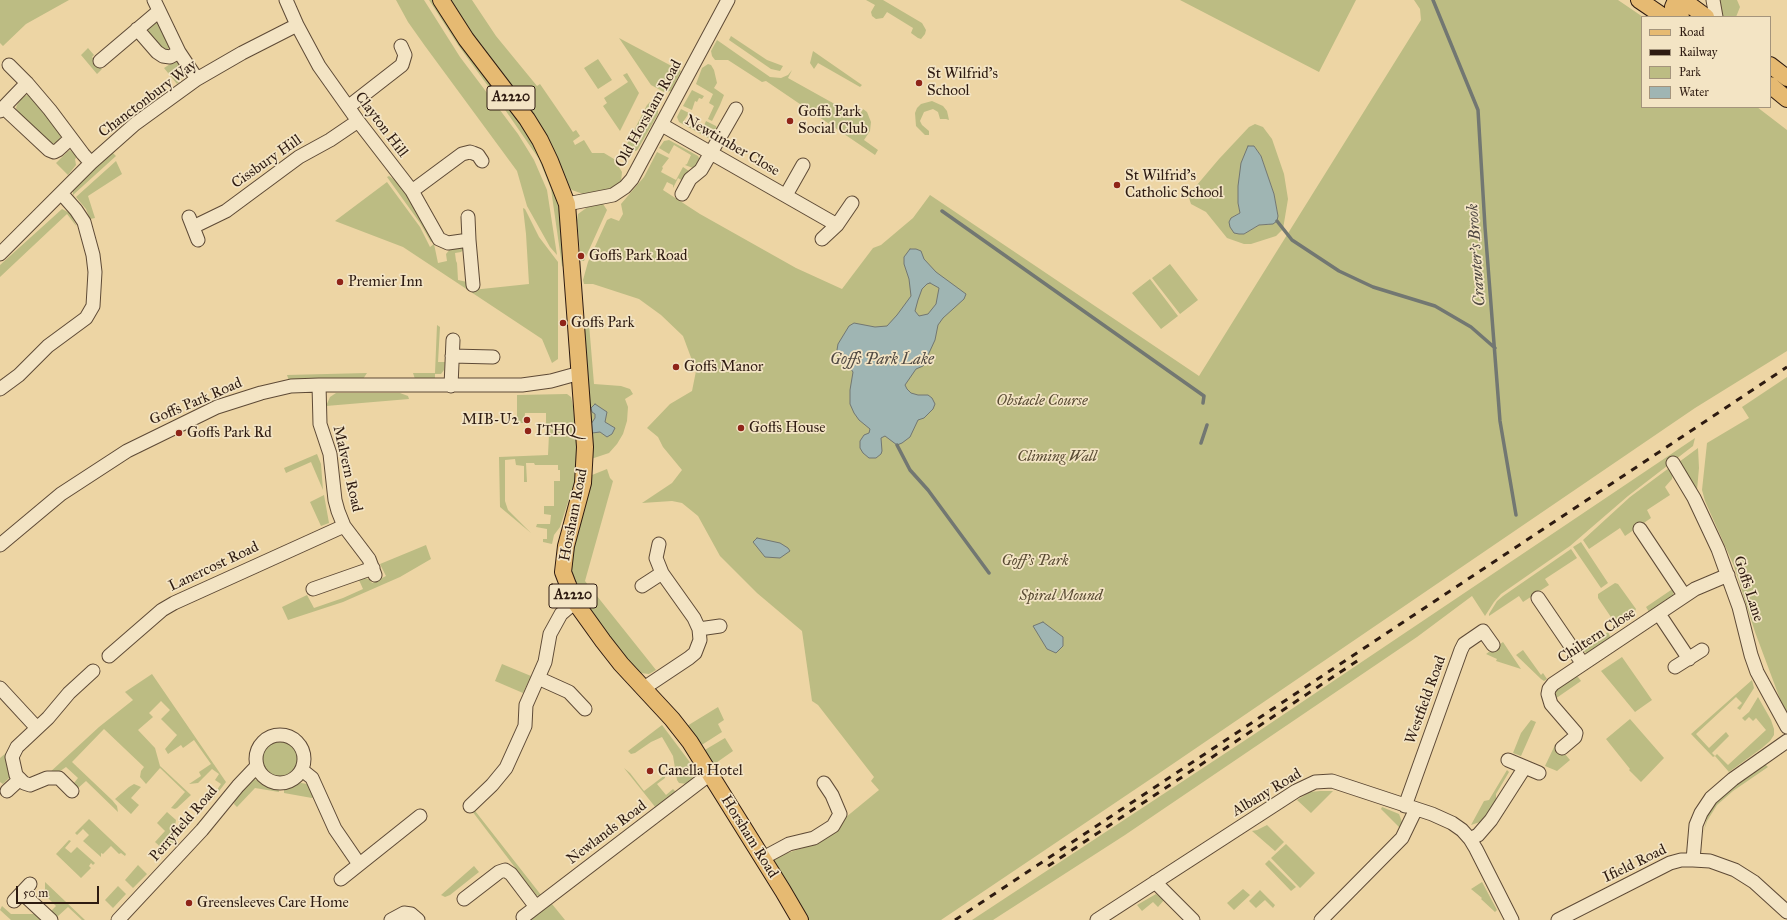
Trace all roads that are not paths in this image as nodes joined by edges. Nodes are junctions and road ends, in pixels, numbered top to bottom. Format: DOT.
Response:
graph roads {
  1 [pos="441,0"];
  2 [pos="1639,0"];
  3 [pos="1713,0"];
  4 [pos="290,1"];
  5 [pos="724,1"];
  6 [pos="156,5"];
  7 [pos="1681,9"];
  8 [pos="1703,16"];
  9 [pos="1716,16"];
  10 [pos="297,25"];
  11 [pos="137,29"];
  12 [pos="401,46"];
  13 [pos="179,52"];
  14 [pos="100,61"];
  15 [pos="9,65"];
  16 [pos="1771,66"];
  17 [pos="1787,78"];
  18 [pos="197,80"];
  19 [pos="27,83"];
  20 [pos="1771,86"];
  21 [pos="1771,95"];
  22 [pos="1787,99"];
  23 [pos="348,107"];
  24 [pos="1787,107"];
  25 [pos="2,109"];
  26 [pos="736,109"];
  27 [pos="358,121"];
  28 [pos="662,125"];
  29 [pos="71,138"];
  30 [pos="711,152"];
  31 [pos="482,161"];
  32 [pos="91,163"];
  33 [pos="803,165"];
  34 [pos="412,191"];
  35 [pos="61,193"];
  36 [pos="682,194"];
  37 [pos="786,195"];
  38 [pos="852,203"];
  39 [pos="567,204"];
  40 [pos="468,217"];
  41 [pos="837,225"];
  42 [pos="822,239"];
  43 [pos="198,240"];
  44 [pos="469,240"];
  45 [pos="0,254"];
  46 [pos="473,285"];
  47 [pos="453,340"];
  48 [pos="452,356"];
  49 [pos="493,357"];
  50 [pos="580,373"];
  51 [pos="318,385"];
  52 [pos="451,386"];
  53 [pos="0,388"];
  54 [pos="1673,463"];
  55 [pos="344,526"];
  56 [pos="1640,529"];
  57 [pos="658,544"];
  58 [pos="0,545"];
  59 [pos="662,573"];
  60 [pos="1728,575"];
  61 [pos="642,586"];
  62 [pos="312,589"];
  63 [pos="1684,596"];
  64 [pos="1538,598"];
  65 [pos="575,602"];
  66 [pos="1659,614"];
  67 [pos="720,626"];
  68 [pos="699,629"];
  69 [pos="1493,645"];
  70 [pos="1702,650"];
  71 [pos="109,656"];
  72 [pos="1689,659"];
  73 [pos="1583,664"];
  74 [pos="1675,667"];
  75 [pos="93,671"];
  76 [pos="538,678"];
  77 [pos="644,688"];
  78 [pos="2,694"];
  79 [pos="585,709"];
  80 [pos="37,728"];
  81 [pos="1787,728"];
  82 [pos="1787,741"];
  83 [pos="1562,748"];
  84 [pos="1508,760"];
  85 [pos="257,766"];
  86 [pos="1525,767"];
  87 [pos="302,770"];
  88 [pos="1539,773"];
  89 [pos="710,774"];
  90 [pos="20,780"];
  91 [pos="824,783"];
  92 [pos="7,791"];
  93 [pos="72,791"];
  94 [pos="470,806"];
  95 [pos="1410,807"];
  96 [pos="420,816"];
  97 [pos="1470,839"];
  98 [pos="763,858"];
  99 [pos="1693,860"];
  100 [pos="359,864"];
  101 [pos="341,879"];
  102 [pos="1155,882"];
  103 [pos="22,893"];
  104 [pos="464,899"];
  105 [pos="536,907"];
  106 [pos="1787,912"];
  107 [pos="522,917"];
  108 [pos="52,920"];
  109 [pos="118,920"];
  110 [pos="391,920"];
  111 [pos="418,920"];
  112 [pos="800,920"];
  113 [pos="1097,920"];
  114 [pos="1193,920"];
  115 [pos="1321,920"];
  116 [pos="1512,920"];
  117 [pos="1558,920"];
  1 -- 39 [label="main road, Horsham Road / A2220"];
  2 -- 7 [label="main road"];
  3 -- 9 [label="street"];
  4 -- 10 [label="street, Clayton Hill"];
  5 -- 28 [label="street, Old Horsham Road"];
  6 -- 11 [label="street"];
  6 -- 13 [label="street"];
  7 -- 8 [label="main road"];
  10 -- 18 [label="street, Chanctonbury Way"];
  10 -- 23 [label="street, Clayton Hill"];
  11 -- 13 [label="street"];
  11 -- 14 [label="street"];
  12 -- 23 [label="street"];
  13 -- 18 [label="street"];
  15 -- 19 [label="street"];
  16 -- 17 [label="main road"];
  18 -- 32 [label="street, Chanctonbury Way"];
  19 -- 25 [label="street"];
  19 -- 29 [label="street"];
  20 -- 22 [label="main road"];
  21 -- 24 [label="main road"];
  23 -- 27 [label="street, Clayton Hill"];
  25 -- 29 [label="street"];
  26 -- 30 [label="street"];
  27 -- 34 [label="street, Clayton Hill"];
  27 -- 43 [label="street, Cissbury Hill"];
  28 -- 30 [label="street, Newtimber Close"];
  28 -- 39 [label="street, Old Horsham Road"];
  29 -- 32 [label="street"];
  30 -- 36 [label="street"];
  30 -- 37 [label="street, Newtimber Close"];
  31 -- 34 [label="street"];
  32 -- 35 [label="street, Chanctonbury Way"];
  33 -- 37 [label="street, Newtimber Close"];
  34 -- 44 [label="street, Clayton Hill"];
  35 -- 45 [label="street, Chanctonbury Way"];
  35 -- 53 [label="street"];
  37 -- 41 [label="street, Newtimber Close"];
  38 -- 41 [label="street"];
  39 -- 50 [label="main road, Horsham Road / A2220"];
  40 -- 44 [label="street"];
  41 -- 42 [label="street"];
  44 -- 46 [label="street"];
  47 -- 48 [label="street"];
  48 -- 49 [label="street"];
  48 -- 52 [label="street"];
  50 -- 52 [label="street, Goffs Park Road"];
  50 -- 65 [label="main road, Horsham Road / A2220"];
  51 -- 52 [label="street, Goffs Park Road"];
  51 -- 55 [label="street, Malvern Road"];
  51 -- 58 [label="street, Goffs Park Road"];
  54 -- 60 [label="street, Goffs Lane"];
  55 -- 62 [label="street, Malvern Road"];
  55 -- 71 [label="street, Lanercost Road"];
  56 -- 63 [label="street"];
  57 -- 59 [label="street"];
  59 -- 61 [label="street"];
  59 -- 68 [label="street"];
  60 -- 63 [label="street, Chiltern Close"];
  60 -- 81 [label="street, Goffs Lane"];
  63 -- 66 [label="street, Chiltern Close"];
  64 -- 73 [label="street"];
  65 -- 76 [label="street"];
  65 -- 77 [label="main road, Horsham Road / A2220"];
  66 -- 72 [label="street"];
  66 -- 73 [label="street, Chiltern Close"];
  67 -- 68 [label="street"];
  68 -- 77 [label="street"];
  69 -- 95 [label="street, Westfield Road"];
  70 -- 72 [label="street"];
  72 -- 74 [label="street"];
  73 -- 83 [label="street, Chiltern Close"];
  75 -- 80 [label="street"];
  76 -- 79 [label="street"];
  76 -- 94 [label="street"];
  77 -- 89 [label="main road, Horsham Road / A2220"];
  78 -- 80 [label="street"];
  80 -- 90 [label="street"];
  82 -- 99 [label="street"];
  84 -- 86 [label="street"];
  85 -- 87 [label="street"];
  85 -- 87 [label="street"];
  85 -- 109 [label="street, Perryfield Road"];
  86 -- 88 [label="street"];
  86 -- 97 [label="street"];
  87 -- 100 [label="street"];
  89 -- 98 [label="main road, Horsham Road / A2220"];
  89 -- 105 [label="street, Newlands Road"];
  90 -- 92 [label="street"];
  90 -- 93 [label="street"];
  91 -- 98 [label="street"];
  95 -- 97 [label="street, Albany Road"];
  95 -- 102 [label="street, Albany Road"];
  95 -- 115 [label="street"];
  96 -- 100 [label="street"];
  97 -- 116 [label="street, Albany Road"];
  98 -- 112 [label="main road, Horsham Road / A2220"];
  99 -- 106 [label="street, Ifield Road"];
  99 -- 117 [label="street, Ifield Road"];
  100 -- 101 [label="street"];
  102 -- 113 [label="street, Albany Road"];
  102 -- 114 [label="street"];
  103 -- 108 [label="street"];
  104 -- 105 [label="street"];
  105 -- 107 [label="street, Newlands Road"];
  110 -- 111 [label="street"];
}
